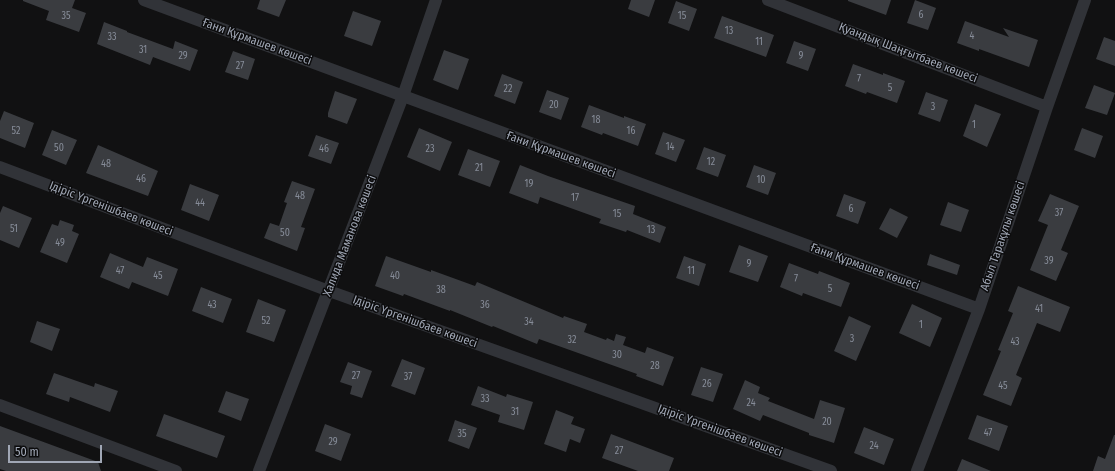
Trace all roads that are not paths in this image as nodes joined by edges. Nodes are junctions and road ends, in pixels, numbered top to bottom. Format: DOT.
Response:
graph roads {
  1 [pos="144,0"];
  2 [pos="436,0"];
  3 [pos="768,0"];
  4 [pos="1085,0"];
  5 [pos="403,96"];
  6 [pos="1047,107"];
  7 [pos="0,168"];
  8 [pos="329,291"];
  9 [pos="979,309"];
  10 [pos="0,406"];
  11 [pos="176,471"];
  12 [pos="260,471"];
  13 [pos="831,471"];
  14 [pos="917,471"];
  1 -- 5 [label="street, Ғани Құрмашев көшесі"];
  2 -- 5 [label="street, Халида Маманова көшесі"];
  3 -- 6 [label="street, Қуандық Шаңғытбаев көшесі"];
  4 -- 6 [label="street, Абыл Тарақұлы көшесі"];
  5 -- 8 [label="street, Халида Маманова көшесі"];
  5 -- 9 [label="street, Ғани Құрмашев көшесі"];
  6 -- 9 [label="street, Абыл Тарақұлы көшесі"];
  7 -- 8 [label="street, Ідіріс Үргенішбаев көшесі"];
  8 -- 12 [label="street, Халида Маманова көшесі"];
  8 -- 13 [label="street, Ідіріс Үргенішбаев көшесі"];
  9 -- 14 [label="street, Абыл Тарақұлы көшесі"];
  10 -- 11 [label="street"];
}
